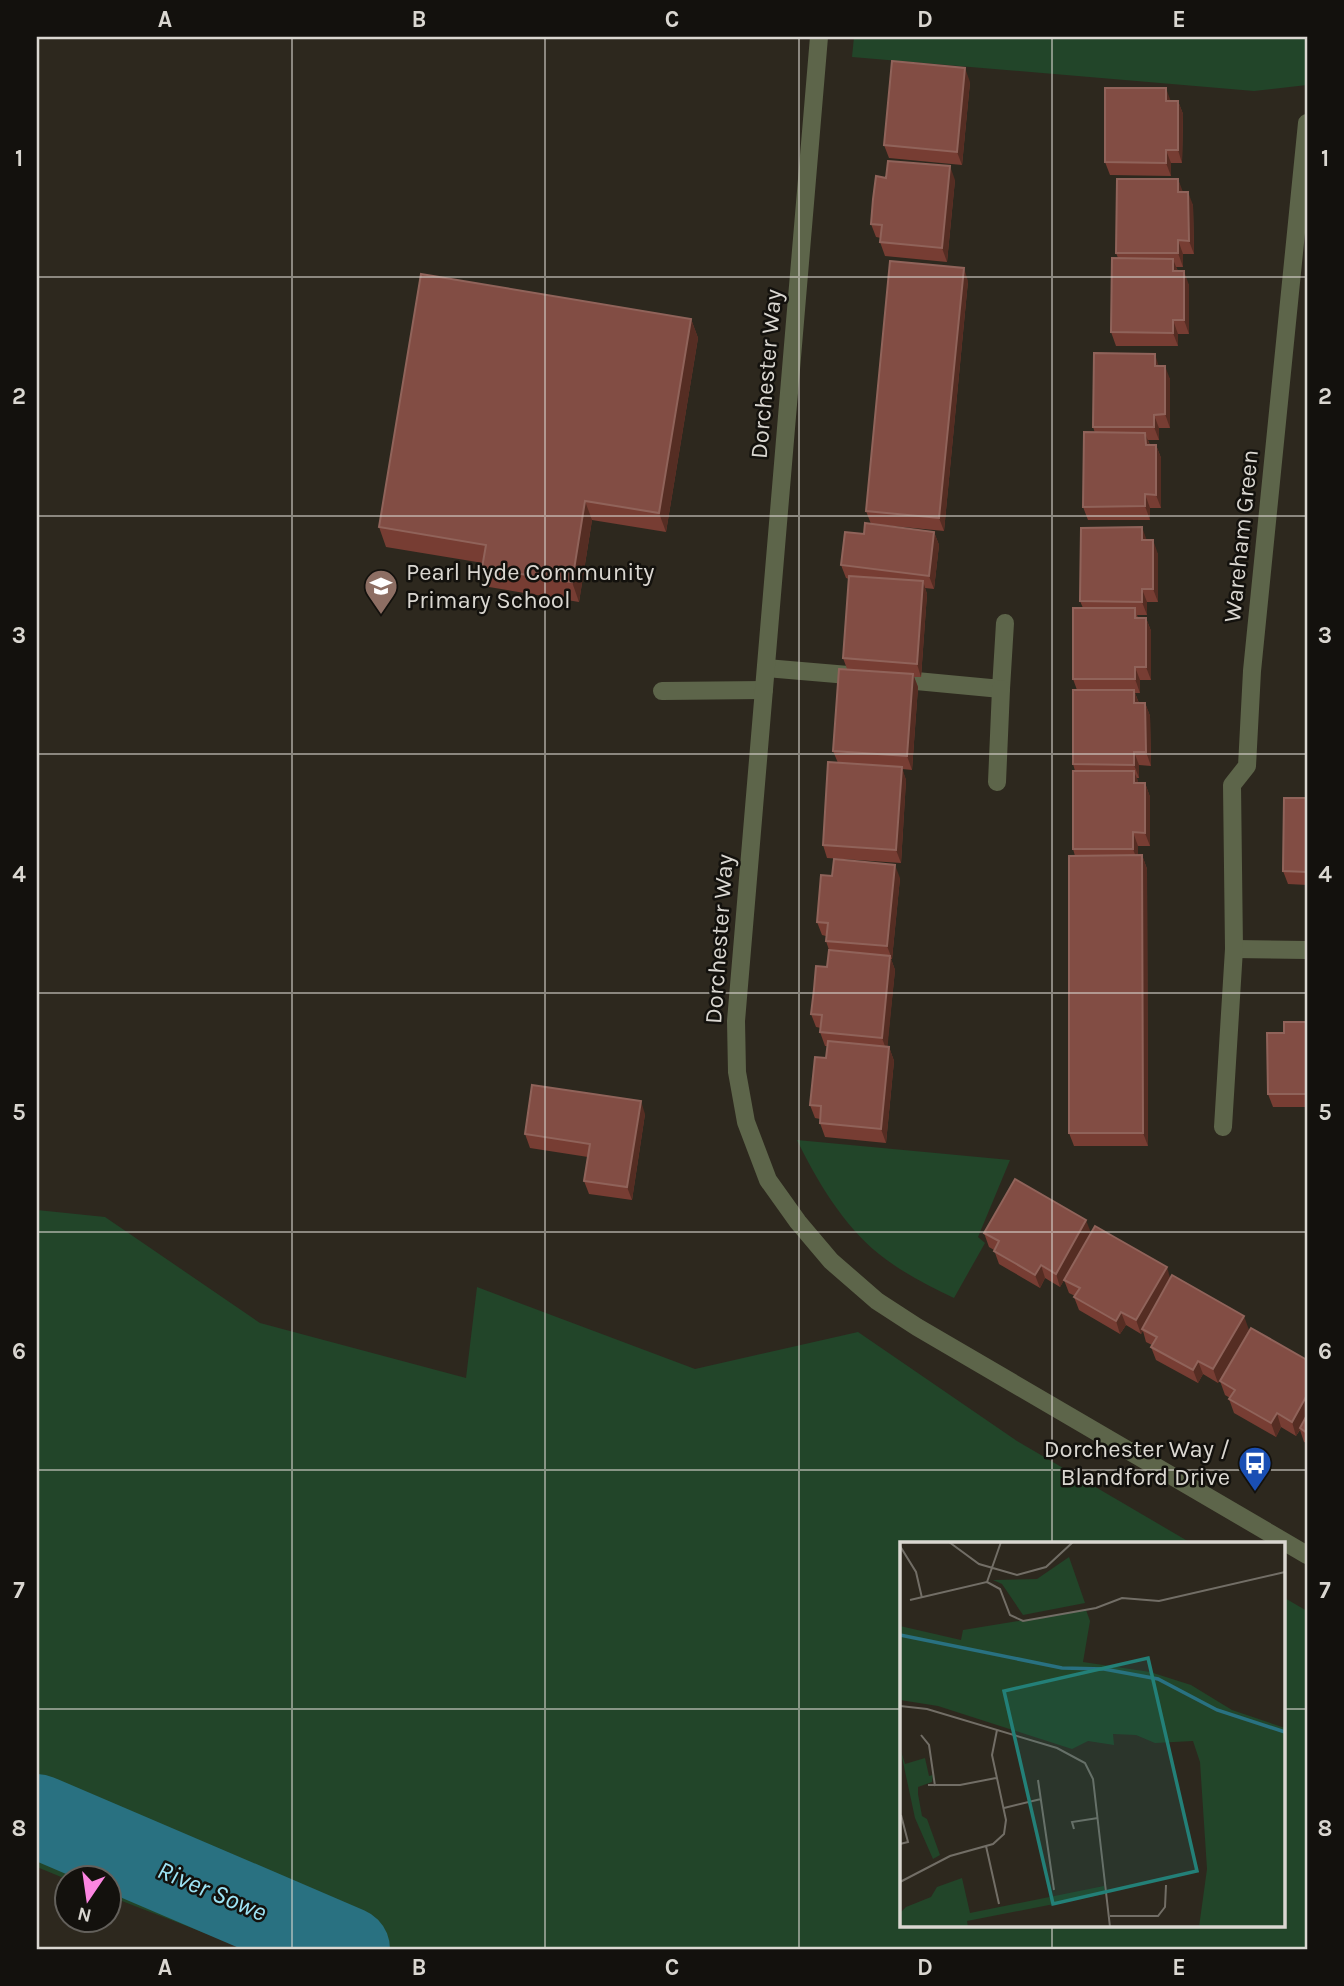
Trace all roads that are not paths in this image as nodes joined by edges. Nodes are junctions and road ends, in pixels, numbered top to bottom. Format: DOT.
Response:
graph roads {
  1 [pos="819,37"];
  2 [pos="1307,123"];
  3 [pos="1005,623"];
  4 [pos="766,668"];
  5 [pos="1002,689"];
  6 [pos="764,690"];
  7 [pos="662,691"];
  8 [pos="998,782"];
  9 [pos="1234,950"];
  10 [pos="1307,950"];
  11 [pos="1223,1127"];
  12 [pos="1307,1555"];
  1 -- 4 [label="street, Dorchester Way"];
  2 -- 9 [label="street, Wareham Green"];
  3 -- 5 [label="street"];
  4 -- 5 [label="street"];
  4 -- 6 [label="street, Dorchester Way"];
  5 -- 8 [label="street"];
  6 -- 7 [label="street"];
  6 -- 12 [label="street, Dorchester Way"];
  9 -- 10 [label="street"];
  9 -- 11 [label="street, Wareham Green"];
}
